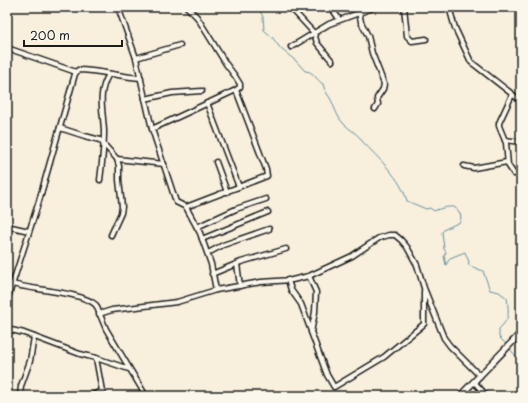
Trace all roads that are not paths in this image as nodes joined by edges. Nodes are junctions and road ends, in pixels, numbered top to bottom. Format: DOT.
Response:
graph roads {
  1 [pos="118,7"];
  2 [pos="187,7"];
  3 [pos="290,7"];
  4 [pos="331,7"];
  5 [pos="358,7"];
  6 [pos="375,7"];
  7 [pos="404,7"];
  8 [pos="449,7"];
  9 [pos="359,13"];
  10 [pos="339,19"];
  11 [pos="314,33"];
  12 [pos="426,39"];
  13 [pos="180,45"];
  14 [pos="291,47"];
  15 [pos="7,48"];
  16 [pos="136,58"];
  17 [pos="332,61"];
  18 [pos="76,72"];
  19 [pos="109,74"];
  20 [pos="141,78"];
  21 [pos="236,90"];
  22 [pos="202,91"];
  23 [pos="512,95"];
  24 [pos="145,99"];
  25 [pos="521,101"];
  26 [pos="207,103"];
  27 [pos="375,109"];
  28 [pos="60,128"];
  29 [pos="152,129"];
  30 [pos="505,140"];
  31 [pos="103,142"];
  32 [pos="521,142"];
  33 [pos="117,159"];
  34 [pos="216,162"];
  35 [pos="507,162"];
  36 [pos="164,164"];
  37 [pos="464,166"];
  38 [pos="514,174"];
  39 [pos="100,180"];
  40 [pos="239,187"];
  41 [pos="227,192"];
  42 [pos="266,199"];
  43 [pos="186,207"];
  44 [pos="268,212"];
  45 [pos="7,226"];
  46 [pos="197,227"];
  47 [pos="269,229"];
  48 [pos="29,231"];
  49 [pos="111,235"];
  50 [pos="202,239"];
  51 [pos="286,249"];
  52 [pos="208,252"];
  53 [pos="238,264"];
  54 [pos="212,274"];
  55 [pos="309,276"];
  56 [pos="288,280"];
  57 [pos="12,284"];
  58 [pos="240,286"];
  59 [pos="424,288"];
  60 [pos="216,290"];
  61 [pos="7,301"];
  62 [pos="99,314"];
  63 [pos="7,329"];
  64 [pos="311,332"];
  65 [pos="521,333"];
  66 [pos="34,337"];
  67 [pos="96,358"];
  68 [pos="129,369"];
  69 [pos="480,376"];
  70 [pos="474,382"];
  71 [pos="102,390"];
  72 [pos="20,396"];
  73 [pos="90,396"];
  74 [pos="105,396"];
  75 [pos="146,396"];
  76 [pos="460,396"];
  77 [pos="487,396"];
  1 -- 16 [label="street"];
  2 -- 21 [label="street"];
  3 -- 11 [label="street"];
  4 -- 10 [label="street"];
  5 -- 9 [label="street"];
  6 -- 9 [label="street"];
  7 -- 12 [label="street"];
  8 -- 23 [label="street"];
  9 -- 10 [label="street"];
  9 -- 27 [label="street"];
  10 -- 11 [label="street"];
  11 -- 14 [label="street"];
  11 -- 17 [label="street"];
  13 -- 16 [label="street"];
  15 -- 18 [label="street"];
  16 -- 20 [label="street"];
  18 -- 19 [label="street"];
  18 -- 28 [label="street"];
  19 -- 20 [label="street"];
  19 -- 31 [label="street"];
  20 -- 24 [label="street"];
  21 -- 26 [label="street"];
  21 -- 40 [label="street"];
  22 -- 24 [label="street"];
  23 -- 25 [label="street"];
  23 -- 30 [label="street"];
  24 -- 29 [label="street"];
  26 -- 29 [label="street"];
  26 -- 40 [label="street"];
  28 -- 31 [label="street"];
  28 -- 48 [label="street"];
  29 -- 36 [label="street"];
  30 -- 32 [label="street"];
  30 -- 35 [label="street"];
  31 -- 33 [label="street"];
  31 -- 39 [label="street"];
  33 -- 36 [label="street"];
  33 -- 49 [label="street"];
  34 -- 41 [label="street"];
  35 -- 37 [label="street"];
  35 -- 38 [label="street"];
  36 -- 43 [label="street"];
  40 -- 41 [label="street"];
  41 -- 43 [label="street"];
  42 -- 46 [label="street"];
  43 -- 46 [label="street"];
  44 -- 50 [label="street"];
  45 -- 48 [label="street"];
  46 -- 50 [label="street"];
  47 -- 52 [label="street"];
  48 -- 57 [label="street"];
  50 -- 52 [label="street"];
  51 -- 53 [label="street"];
  52 -- 54 [label="street"];
  53 -- 54 [label="street"];
  53 -- 58 [label="street"];
  54 -- 60 [label="street"];
  55 -- 56 [label="street"];
  55 -- 59 [label="street"];
  55 -- 64 [label="street"];
  56 -- 58 [label="street"];
  56 -- 64 [label="street"];
  57 -- 61 [label="street"];
  57 -- 62 [label="street"];
  58 -- 60 [label="street"];
  59 -- 64 [label="street"];
  59 -- 69 [label="street"];
  60 -- 62 [label="street"];
  62 -- 68 [label="street"];
  63 -- 66 [label="street"];
  65 -- 69 [label="main road"];
  66 -- 67 [label="street"];
  66 -- 72 [label="street"];
  67 -- 68 [label="street"];
  67 -- 71 [label="street"];
  68 -- 75 [label="street"];
  69 -- 70 [label="main road"];
  70 -- 76 [label="main road"];
  70 -- 77 [label="street"];
  71 -- 73 [label="street"];
  71 -- 74 [label="street"];
}
